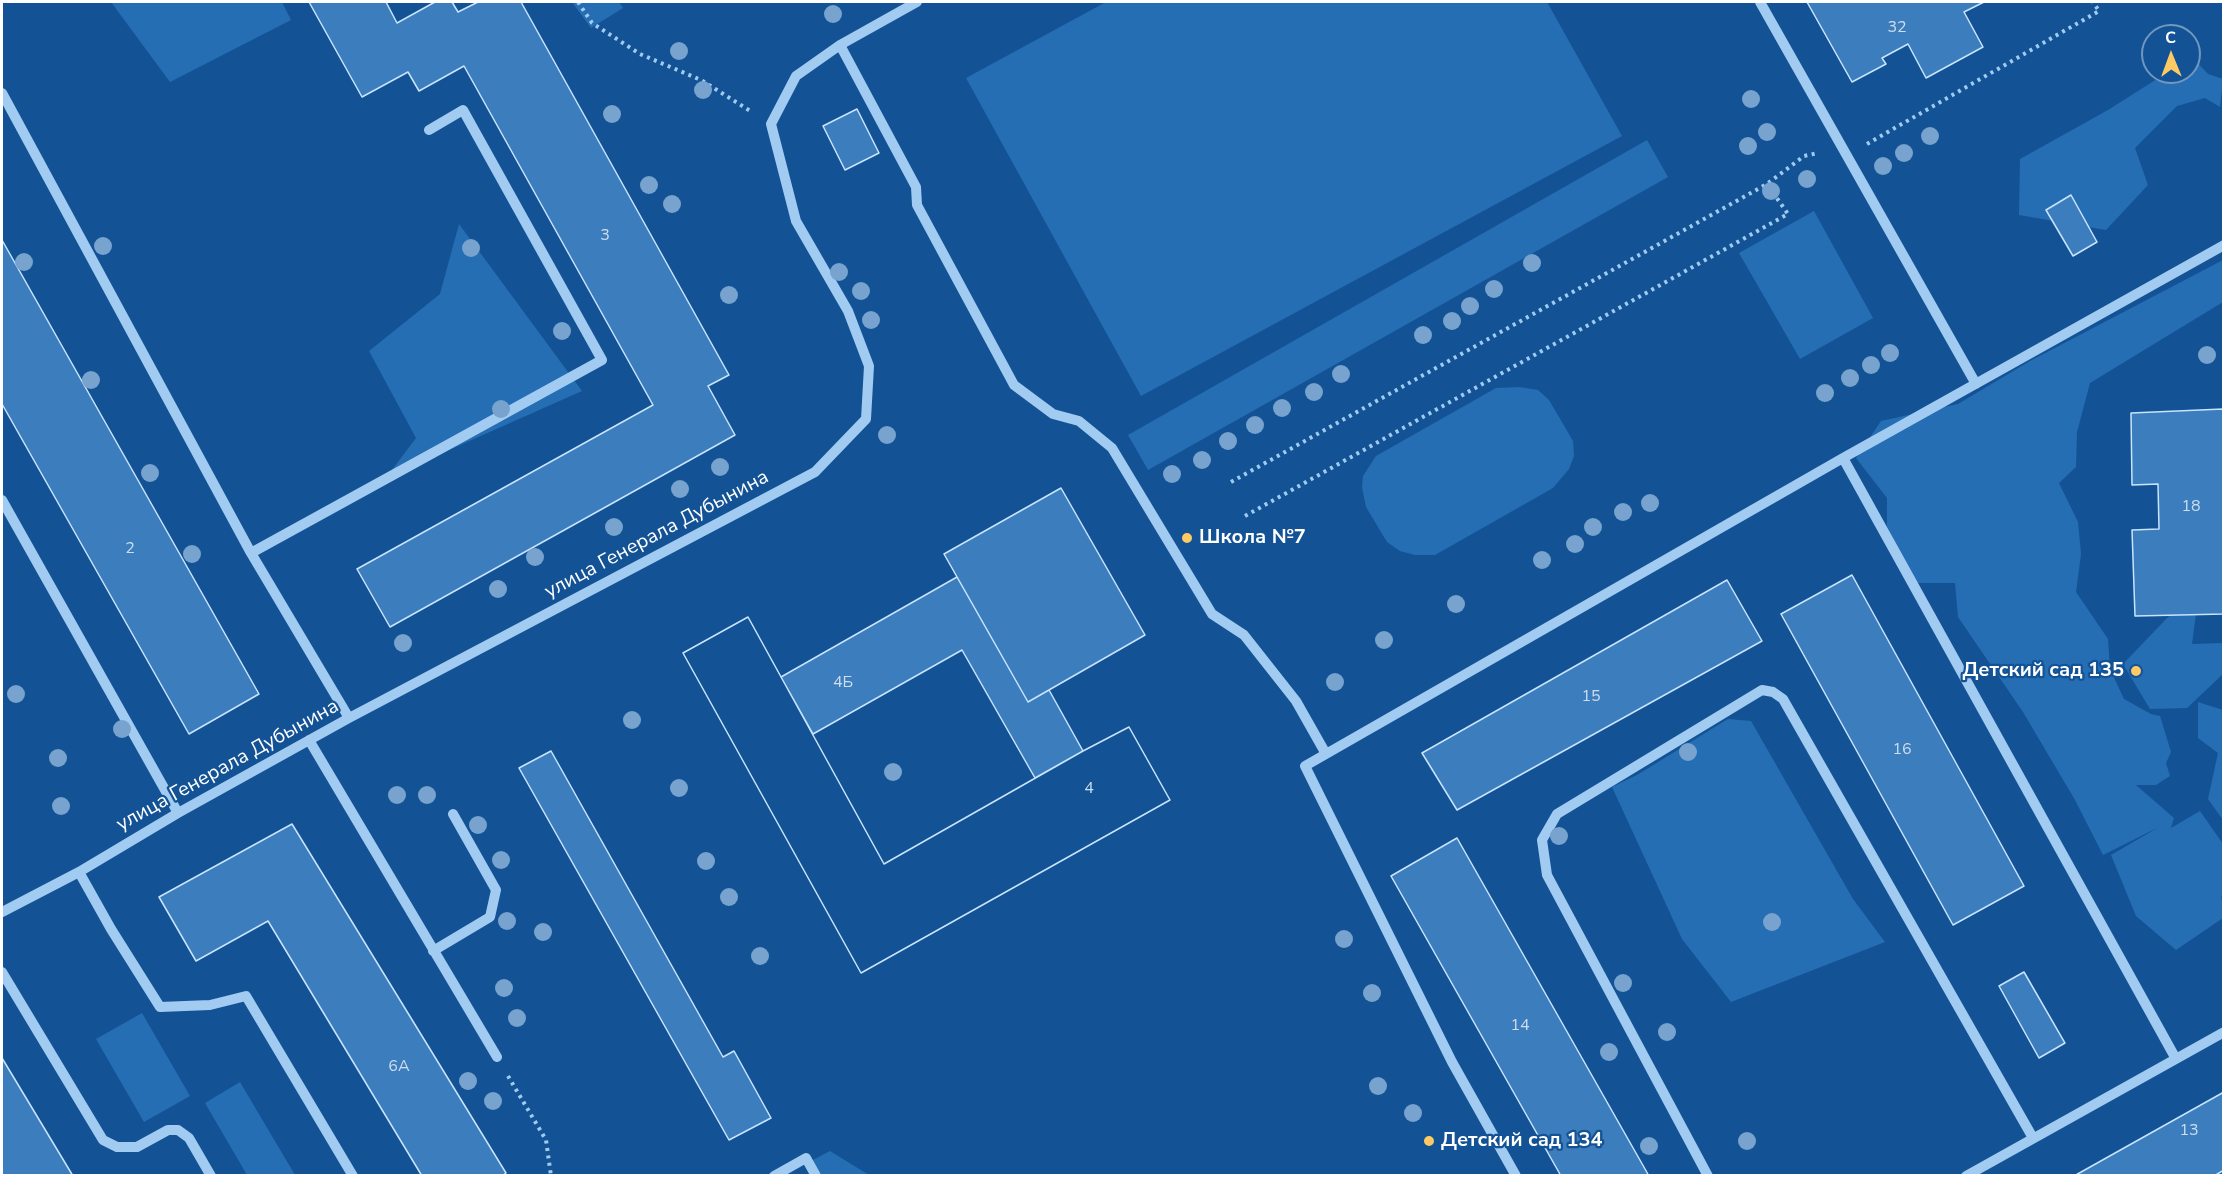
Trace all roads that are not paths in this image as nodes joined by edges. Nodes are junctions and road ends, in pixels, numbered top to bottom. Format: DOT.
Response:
graph roads {
  1 [pos="917,2"];
  2 [pos="1760,2"];
  3 [pos="840,45"];
  4 [pos="2,93"];
  5 [pos="429,130"];
  6 [pos="2223,245"];
  7 [pos="1976,384"];
  8 [pos="1843,458"];
  9 [pos="2,500"];
  10 [pos="251,553"];
  11 [pos="349,718"];
  12 [pos="309,740"];
  13 [pos="1326,754"];
  14 [pos="178,813"];
  15 [pos="453,814"];
  16 [pos="79,872"];
  17 [pos="2,912"];
  18 [pos="433,951"];
  19 [pos="2,972"];
  20 [pos="2223,1032"];
  21 [pos="497,1057"];
  22 [pos="2176,1059"];
  23 [pos="2033,1138"];
  24 [pos="211,1176"];
  25 [pos="353,1176"];
  26 [pos="774,1176"];
  27 [pos="816,1176"];
  28 [pos="1516,1176"];
  29 [pos="1708,1176"];
  30 [pos="1966,1176"];
  1 -- 3 [label="street"];
  2 -- 7 [label="street"];
  3 -- 11 [label="street, улица Генерала Дубынина"];
  3 -- 13 [label="street"];
  4 -- 10 [label="street"];
  5 -- 10 [label="street"];
  6 -- 7 [label="street"];
  7 -- 8 [label="street"];
  8 -- 13 [label="street"];
  8 -- 22 [label="street"];
  9 -- 14 [label="street"];
  10 -- 11 [label="street"];
  11 -- 12 [label="street, улица Генерала Дубынина"];
  12 -- 14 [label="street, улица Генерала Дубынина"];
  12 -- 18 [label="street"];
  13 -- 28 [label="street"];
  14 -- 16 [label="street, улица Генерала Дубынина"];
  15 -- 18 [label="street"];
  16 -- 17 [label="street, улица Генерала Дубынина"];
  16 -- 25 [label="street"];
  18 -- 21 [label="street"];
  19 -- 24 [label="street"];
  20 -- 22 [label="street"];
  22 -- 23 [label="street"];
  23 -- 29 [label="street"];
  23 -- 30 [label="street"];
  26 -- 27 [label="street"];
}
